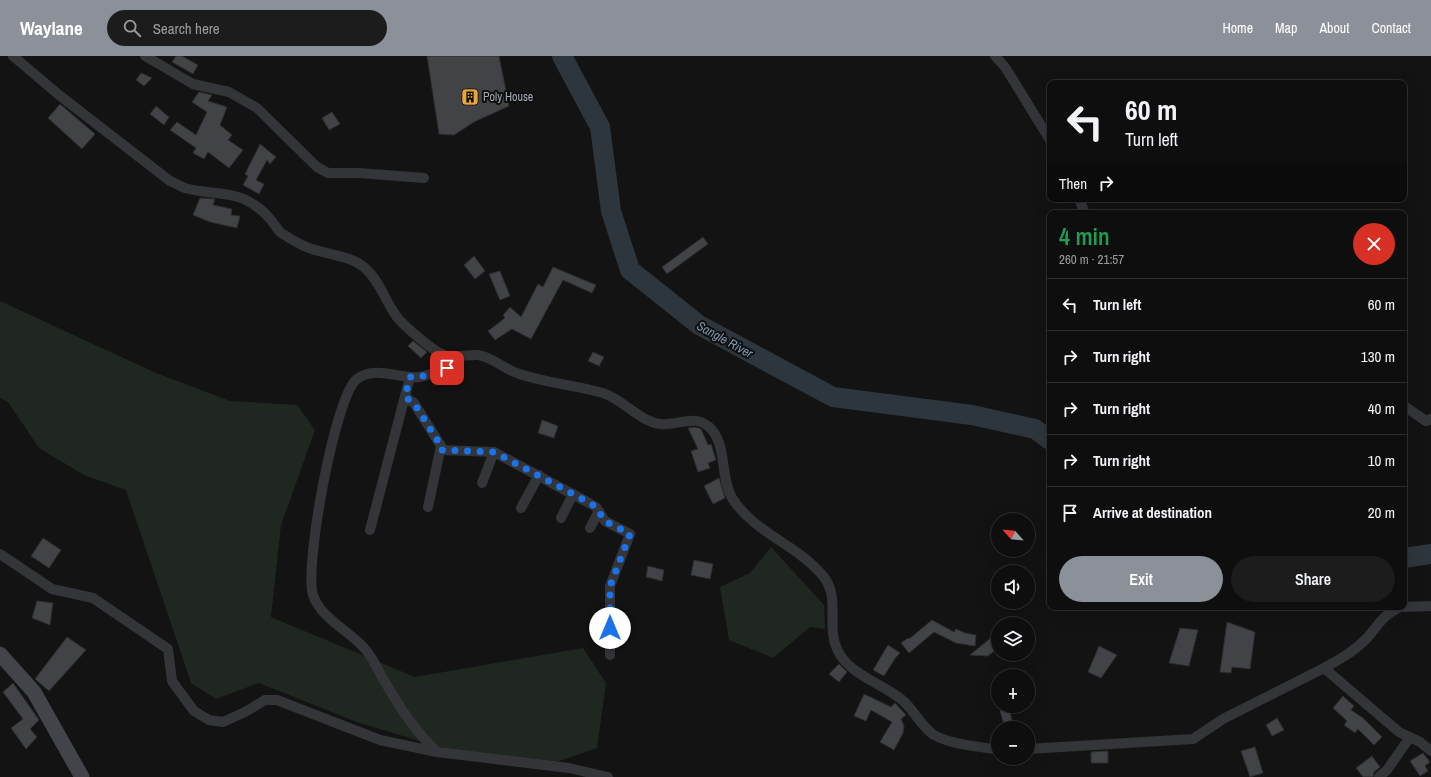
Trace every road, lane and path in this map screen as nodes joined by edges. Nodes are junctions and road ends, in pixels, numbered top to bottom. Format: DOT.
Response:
graph roads {
  1 [pos="13,56"];
  2 [pos="145,56"];
  3 [pos="995,56"];
  4 [pos="1047,135"];
  5 [pos="424,178"];
  6 [pos="452,356"];
  7 [pos="410,377"];
  8 [pos="405,397"];
  9 [pos="1407,408"];
  10 [pos="1431,419"];
  11 [pos="441,450"];
  12 [pos="494,452"];
  13 [pos="539,475"];
  14 [pos="482,483"];
  15 [pos="573,494"];
  16 [pos="428,507"];
  17 [pos="521,508"];
  18 [pos="599,511"];
  19 [pos="561,518"];
  20 [pos="590,528"];
  21 [pos="370,530"];
  22 [pos="0,554"];
  23 [pos="1431,606"];
  24 [pos="1407,607"];
  25 [pos="1394,610"];
  26 [pos="0,654"];
  27 [pos="610,655"];
  28 [pos="1324,668"];
  29 [pos="1410,737"];
  30 [pos="991,749"];
  31 [pos="1035,749"];
  32 [pos="1431,751"];
  33 [pos="436,752"];
  34 [pos="82,777"];
  35 [pos="608,777"];
  36 [pos="1379,777"];
  1 -- 6 [label="street"];
  2 -- 5 [label="street"];
  3 -- 4 [label="street"];
  6 -- 7 [label="street"];
  6 -- 30 [label="street"];
  7 -- 8 [label="street"];
  7 -- 33 [label="street"];
  8 -- 11 [label="street"];
  8 -- 21 [label="street"];
  9 -- 10 [label="street"];
  11 -- 12 [label="street"];
  11 -- 16 [label="street"];
  12 -- 13 [label="street"];
  12 -- 14 [label="street"];
  13 -- 15 [label="street"];
  13 -- 17 [label="street"];
  15 -- 18 [label="street"];
  15 -- 19 [label="street"];
  18 -- 20 [label="street"];
  18 -- 27 [label="street"];
  22 -- 33 [label="street"];
  23 -- 24 [label="street"];
  25 -- 28 [label="street"];
  26 -- 34 [label="street"];
  28 -- 29 [label="street"];
  28 -- 31 [label="street"];
  29 -- 32 [label="street"];
  29 -- 36 [label="street"];
  33 -- 35 [label="street"];
}
